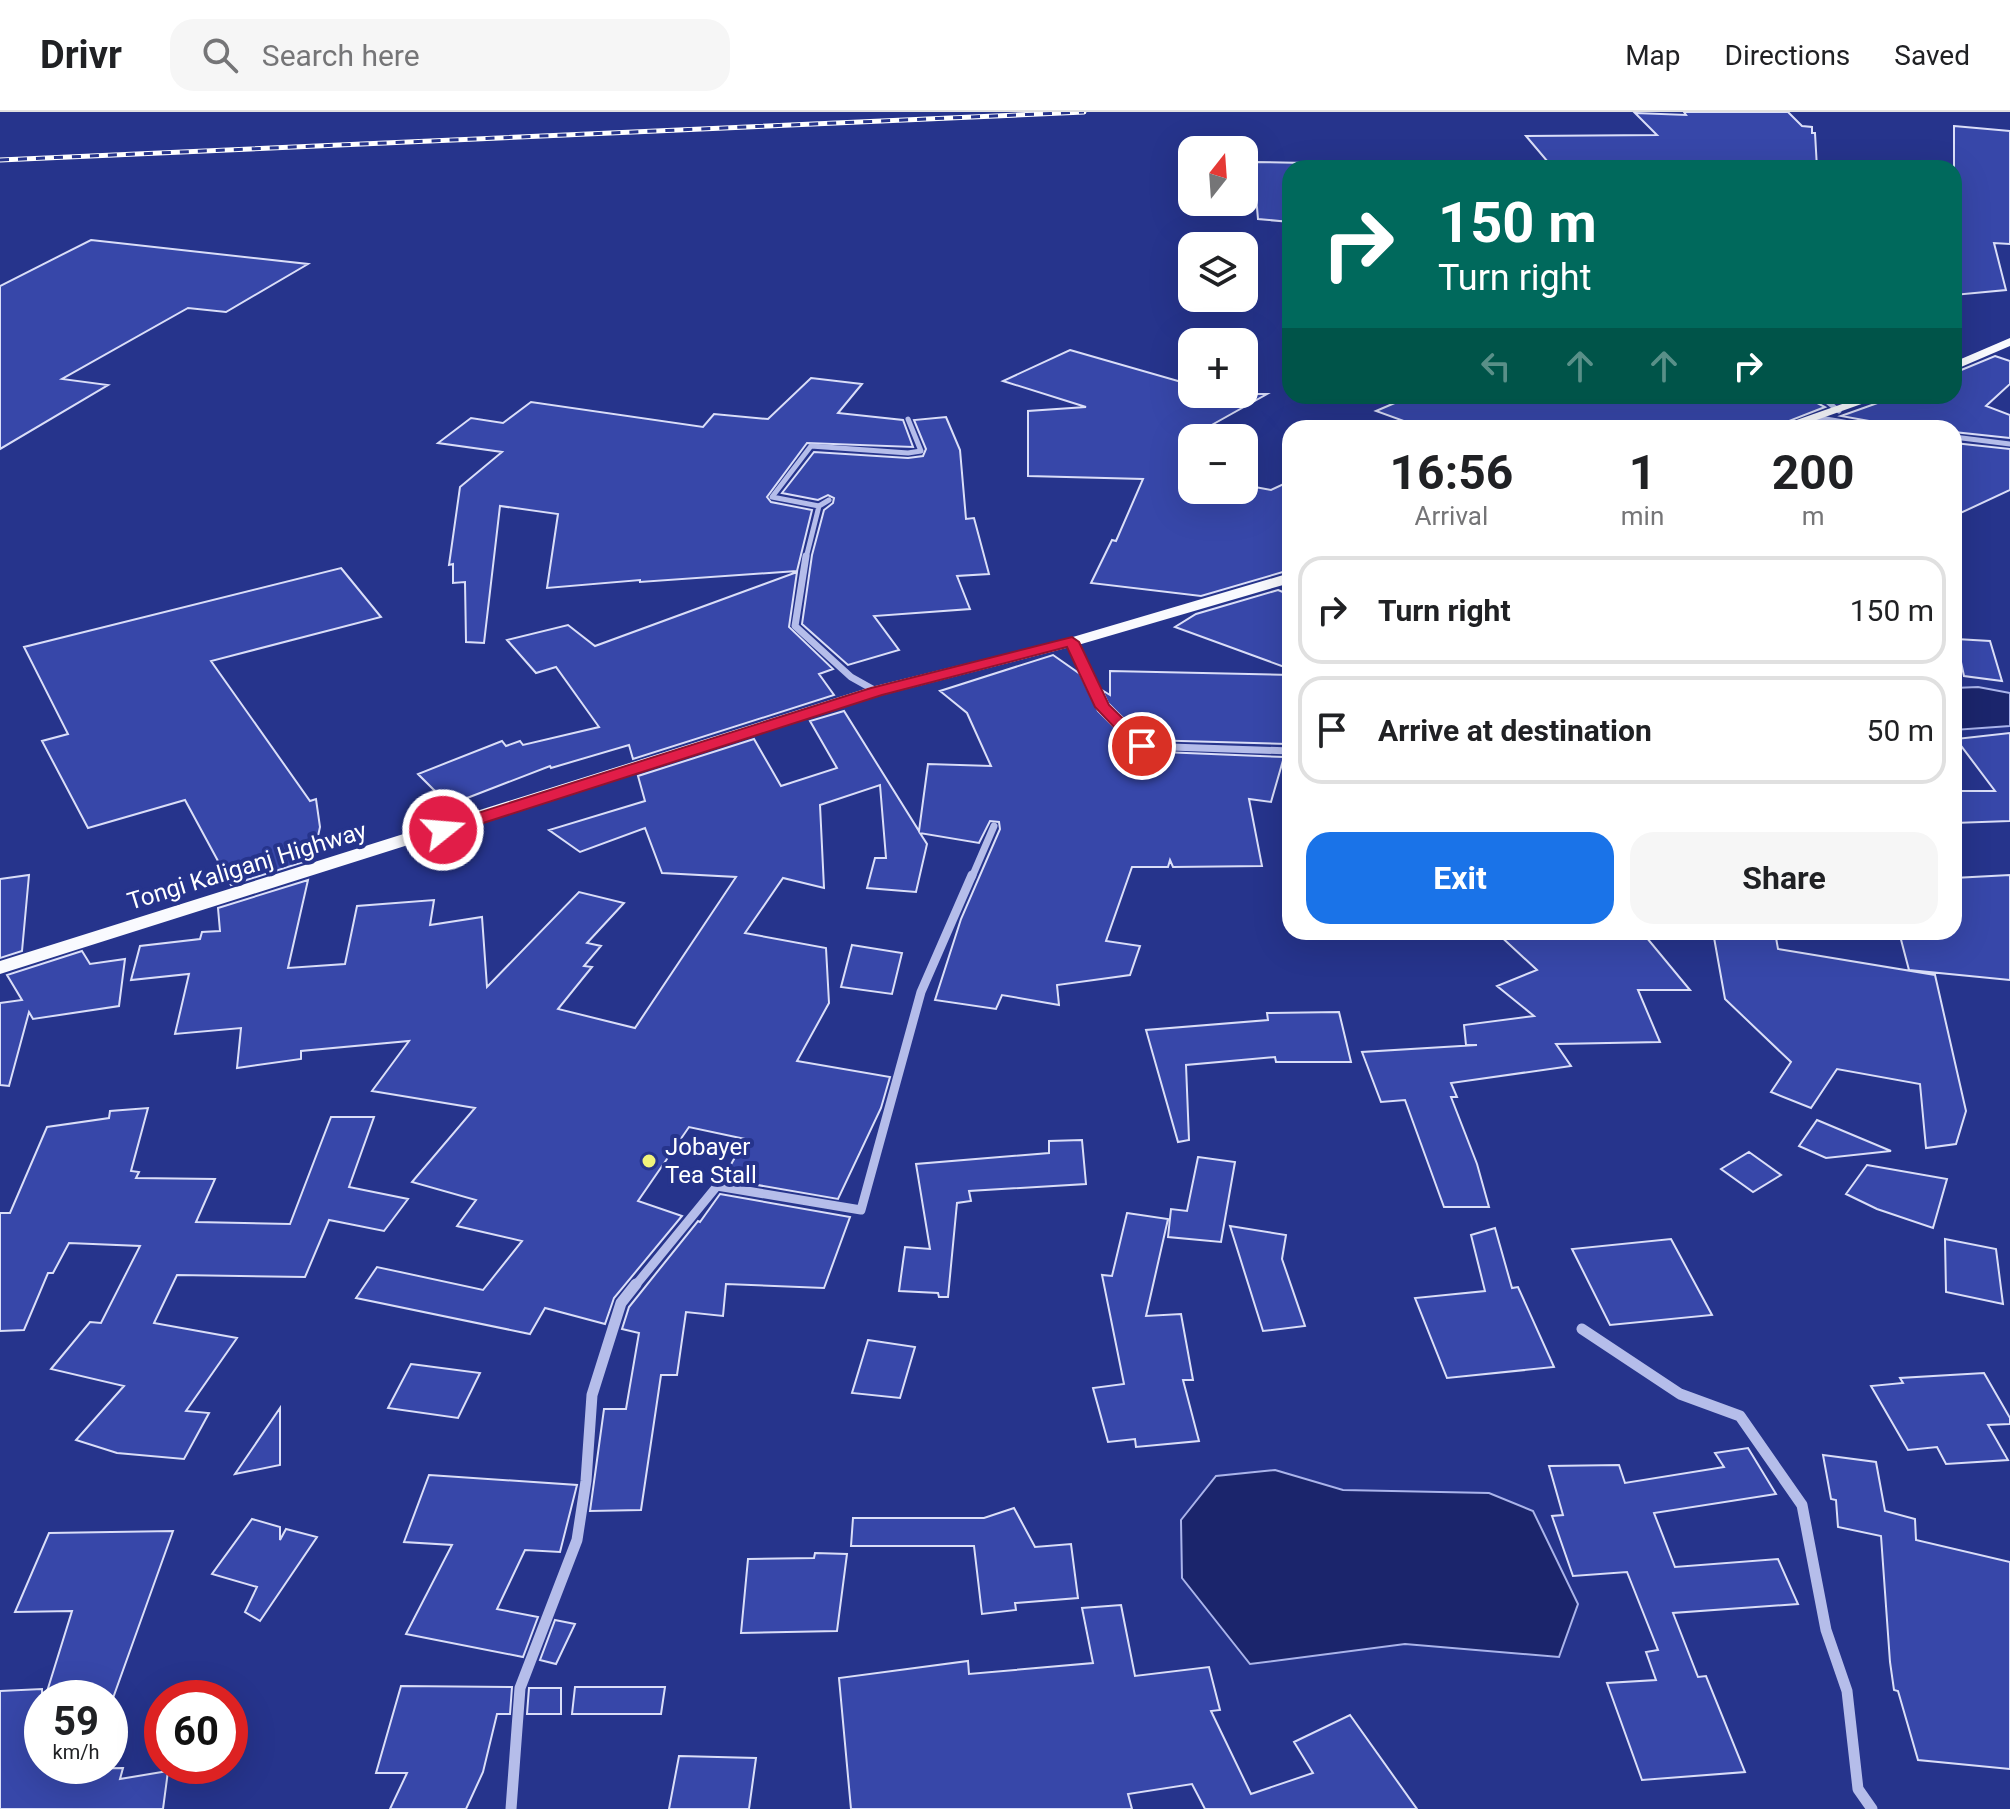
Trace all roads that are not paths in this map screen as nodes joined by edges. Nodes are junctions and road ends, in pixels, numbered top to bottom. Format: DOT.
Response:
graph roads {
  1 [pos="2010,342"];
  2 [pos="1962,363"];
  3 [pos="1830,404"];
  4 [pos="1857,404"];
  5 [pos="1839,411"];
  6 [pos="1814,417"];
  7 [pos="908,419"];
  8 [pos="1805,420"];
  9 [pos="1832,420"];
  10 [pos="1962,438"];
  11 [pos="2010,444"];
  12 [pos="829,500"];
  13 [pos="819,506"];
  14 [pos="1282,580"];
  15 [pos="1072,642"];
  16 [pos="877,691"];
  17 [pos="1282,751"];
  18 [pos="994,826"];
  19 [pos="0,968"];
  20 [pos="1582,1329"];
  21 [pos="511,1809"];
  22 [pos="1872,1809"];
  1 -- 2 [label="main road"];
  3 -- 5 [label="street"];
  4 -- 5 [label="main road"];
  5 -- 6 [label="main road"];
  6 -- 8 [label="main road"];
  6 -- 9 [label="street"];
  7 -- 13 [label="street"];
  10 -- 11 [label="street"];
  12 -- 13 [label="street"];
  13 -- 16 [label="street"];
  14 -- 15 [label="main road, Tongi Kaliganj Highway"];
  15 -- 16 [label="main road, Tongi Kaliganj Highway"];
  15 -- 17 [label="street"];
  16 -- 19 [label="main road, Tongi Kaliganj Highway"];
  18 -- 21 [label="street"];
  20 -- 22 [label="street"];
}
